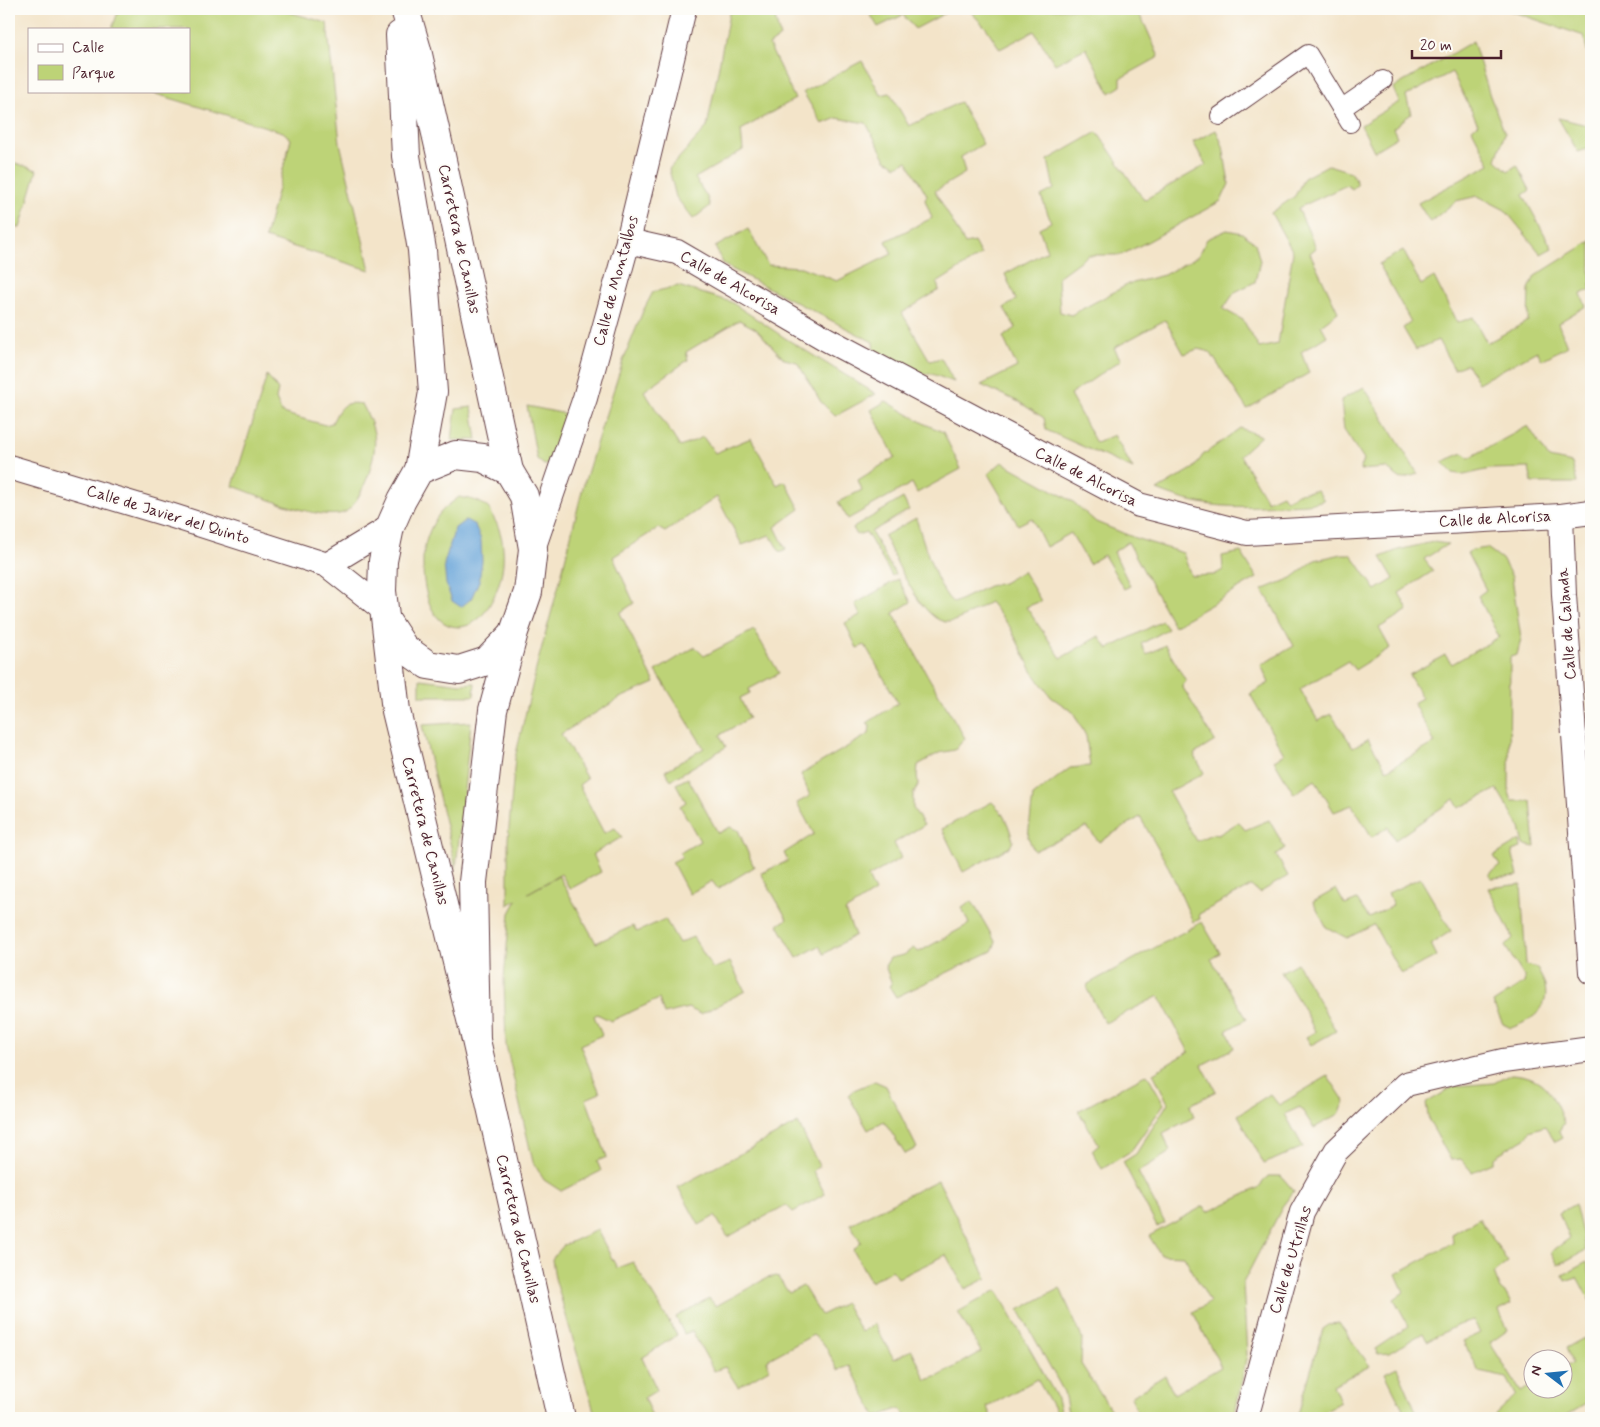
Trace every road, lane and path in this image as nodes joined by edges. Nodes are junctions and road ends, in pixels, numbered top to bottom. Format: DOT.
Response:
graph roads {
  1 [pos="399,9"];
  2 [pos="405,9"];
  3 [pos="684,9"];
  4 [pos="1382,80"];
  5 [pos="1220,116"];
  6 [pos="628,241"];
  7 [pos="9,467"];
  8 [pos="419,470"];
  9 [pos="509,470"];
  10 [pos="1591,512"];
  11 [pos="1560,516"];
  12 [pos="390,527"];
  13 [pos="533,550"];
  14 [pos="328,565"];
  15 [pos="385,615"];
  16 [pos="514,632"];
  17 [pos="1591,972"];
  18 [pos="476,1040"];
  19 [pos="1591,1049"];
  20 [pos="561,1418"];
  21 [pos="1246,1418"];
  1 -- 8 [label="street"];
  2 -- 9 [label="street, Carretera de Canillas"];
  3 -- 6 [label="street, Calle de Montalbos"];
  4 -- 5 [label="street"];
  6 -- 11 [label="street, Calle de Alcorisa"];
  6 -- 13 [label="street, Calle de Montalbos"];
  7 -- 14 [label="street, Calle de Javier del Quinto"];
  8 -- 9 [label="street"];
  8 -- 12 [label="street, Carretera de Canillas"];
  9 -- 13 [label="street, Carretera de Canillas"];
  10 -- 11 [label="street, Calle de Alcorisa"];
  11 -- 17 [label="street, Calle de Calanda"];
  12 -- 14 [label="street"];
  12 -- 15 [label="street, Carretera de Canillas"];
  13 -- 16 [label="street, Carretera de Canillas"];
  14 -- 15 [label="street, Calle de Javier del Quinto"];
  15 -- 16 [label="street"];
  15 -- 18 [label="street, Carretera de Canillas"];
  16 -- 18 [label="street, Carretera de Canillas"];
  18 -- 20 [label="street, Carretera de Canillas"];
  19 -- 21 [label="street, Calle de Utrillas"];
}
